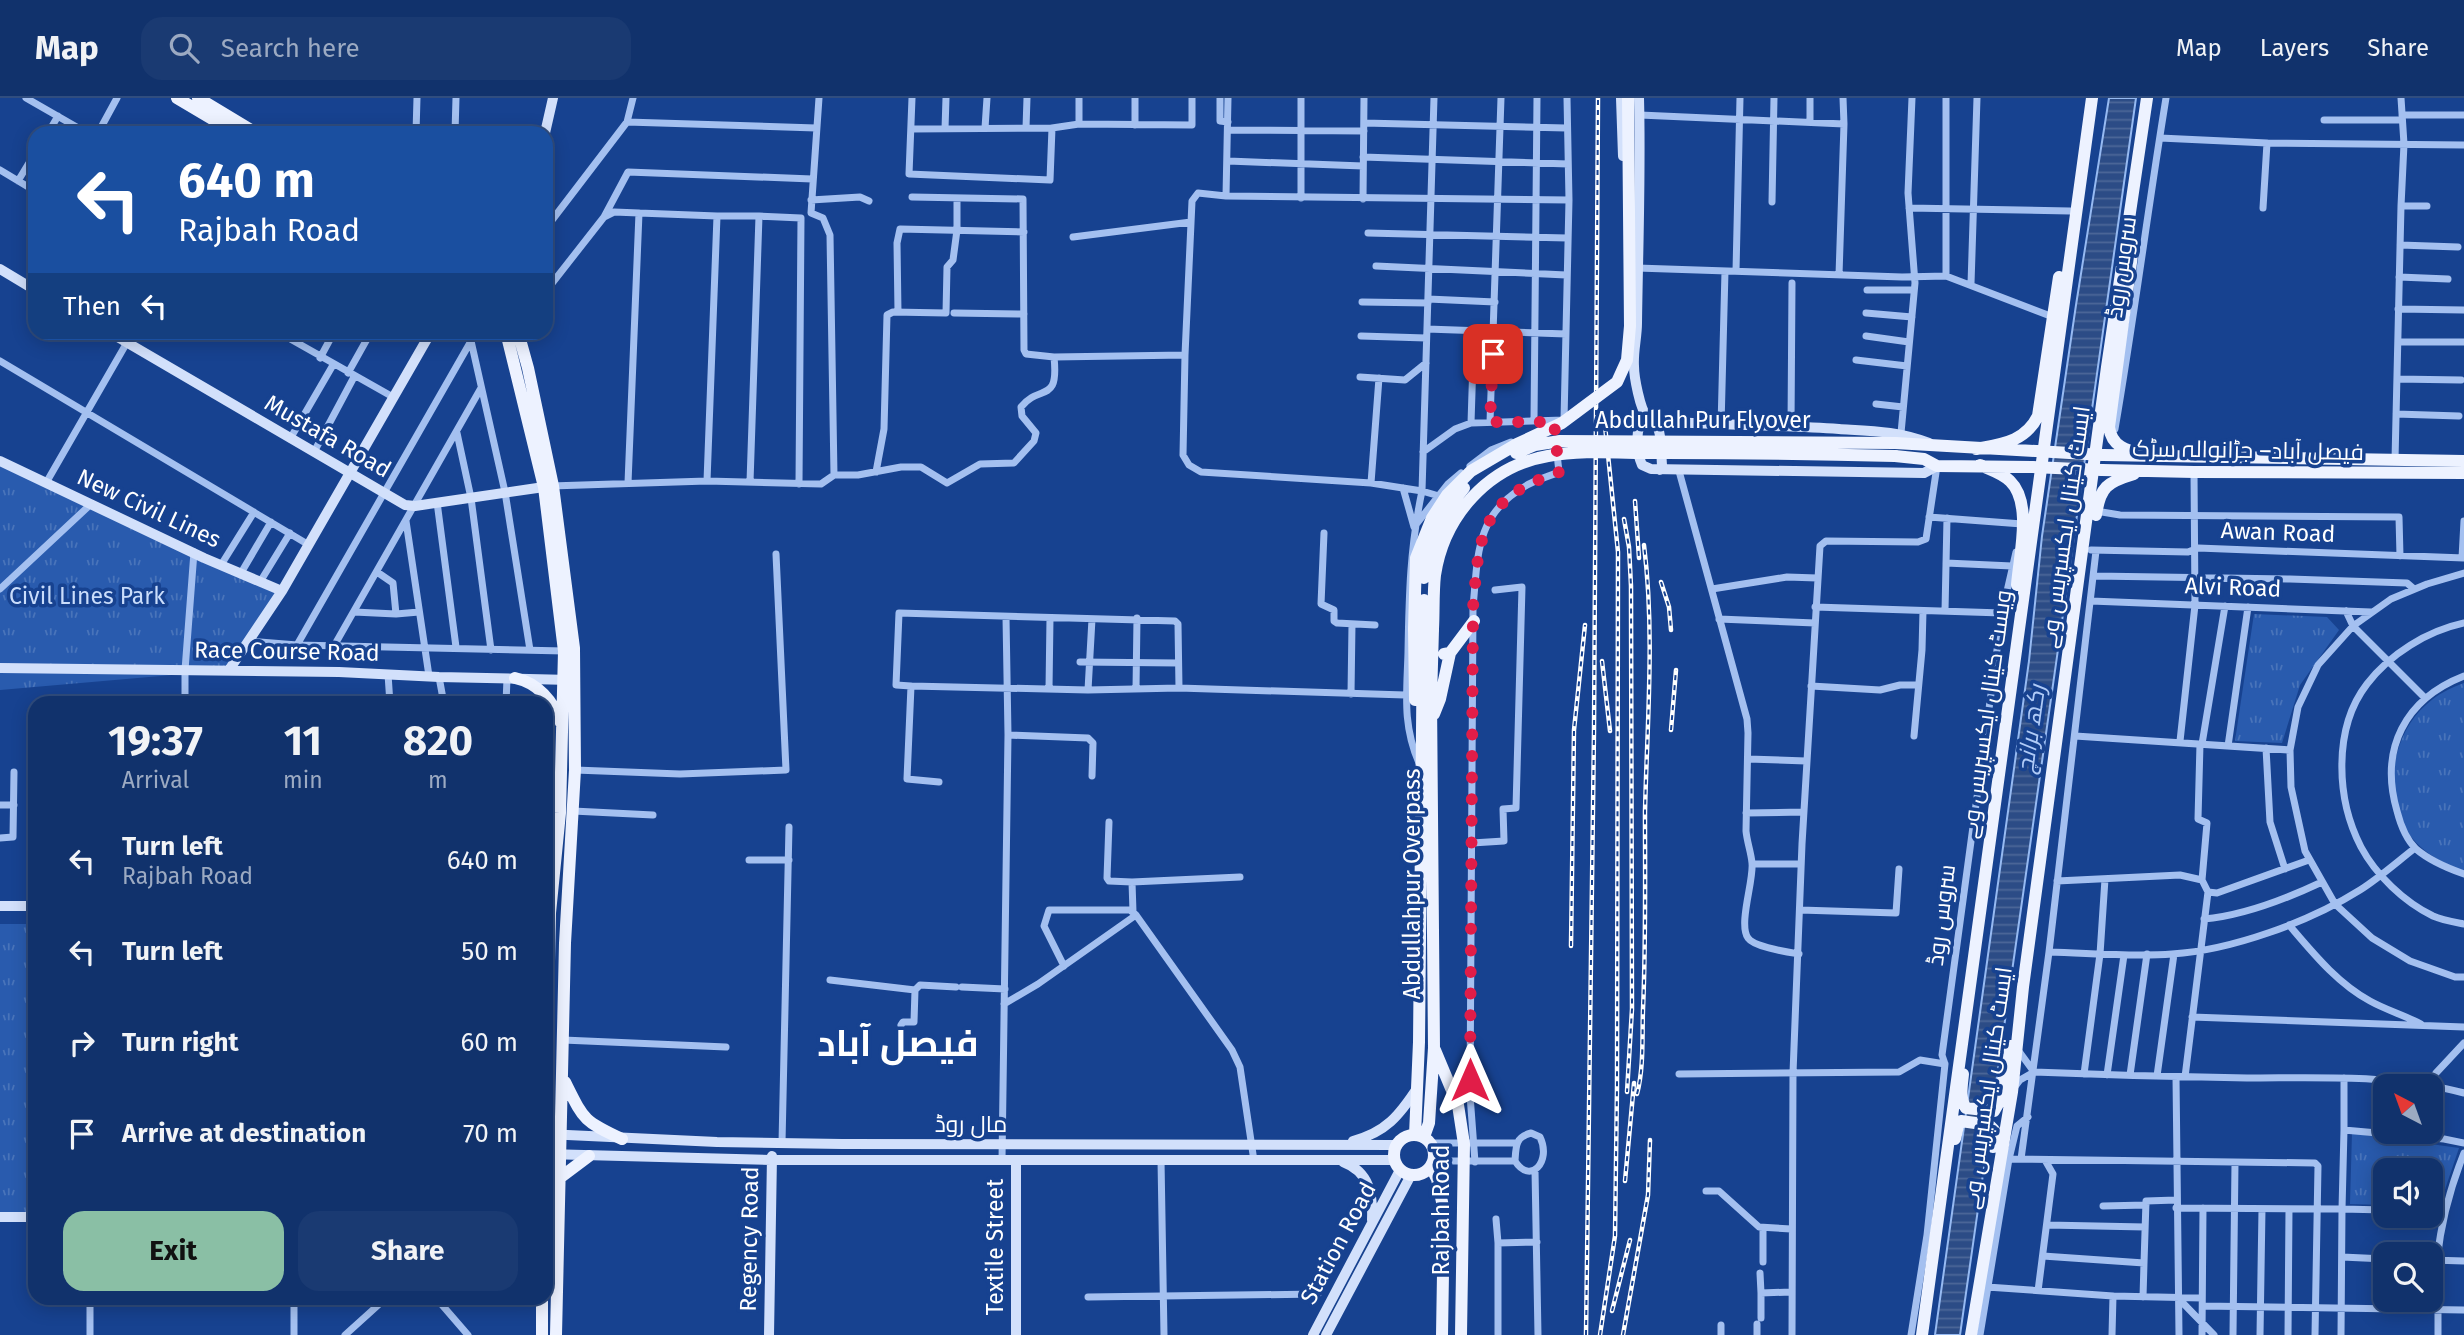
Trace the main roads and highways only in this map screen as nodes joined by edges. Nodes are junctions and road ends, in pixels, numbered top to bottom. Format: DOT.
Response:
graph roads {
  1 [pos="177,98"];
  2 [pos="198,98"];
  3 [pos="554,98"];
  4 [pos="1621,98"];
  5 [pos="1628,98"];
  6 [pos="1639,98"];
  7 [pos="2092,98"];
  8 [pos="2148,98"];
  9 [pos="224,126"];
  10 [pos="244,126"];
  11 [pos="547,126"];
  12 [pos="2088,132"];
  13 [pos="0,269"];
  14 [pos="28,286"];
  15 [pos="122,340"];
  16 [pos="426,340"];
  17 [pos="514,340"];
  18 [pos="1633,354"];
  19 [pos="1650,419"];
  20 [pos="1897,444"];
  21 [pos="1976,449"];
  22 [pos="2149,456"];
  23 [pos="0,461"];
  24 [pos="2464,461"];
  25 [pos="1980,465"];
  26 [pos="1937,466"];
  27 [pos="1660,470"];
  28 [pos="2147,470"];
  29 [pos="2464,473"];
  30 [pos="350,474"];
  31 [pos="548,486"];
  32 [pos="282,591"];
  33 [pos="1474,621"];
  34 [pos="1424,628"];
  35 [pos="1450,653"];
  36 [pos="1433,656"];
  37 [pos="0,668"];
  38 [pos="229,670"];
  39 [pos="511,678"];
  40 [pos="569,680"];
  41 [pos="545,696"];
  42 [pos="553,705"];
  43 [pos="1431,721"];
  44 [pos="563,730"];
  45 [pos="2050,789"];
  46 [pos="1997,791"];
  47 [pos="555,875"];
  48 [pos="553,879"];
  49 [pos="553,886"];
  50 [pos="0,906"];
  51 [pos="28,906"];
  52 [pos="0,912"];
  53 [pos="28,913"];
  54 [pos="553,914"];
  55 [pos="567,915"];
  56 [pos="553,935"];
  57 [pos="565,943"];
  58 [pos="1969,975"];
  59 [pos="2023,987"];
  60 [pos="1434,1048"];
  61 [pos="563,1078"];
  62 [pos="1418,1087"];
  63 [pos="1965,1114"];
  64 [pos="1991,1119"];
  65 [pos="553,1135"];
  66 [pos="561,1136"];
  67 [pos="1423,1138"];
  68 [pos="622,1139"];
  69 [pos="777,1143"];
  70 [pos="1340,1145"];
  71 [pos="1397,1145"];
  72 [pos="553,1154"];
  73 [pos="560,1154"];
  74 [pos="589,1156"];
  75 [pos="1335,1159"];
  76 [pos="771,1160"];
  77 [pos="1016,1160"];
  78 [pos="1433,1164"];
  79 [pos="1402,1169"];
  80 [pos="561,1177"];
  81 [pos="1440,1194"];
  82 [pos="1464,1194"];
  83 [pos="553,1210"];
  84 [pos="0,1217"];
  85 [pos="28,1217"];
  86 [pos="1372,1227"];
  87 [pos="1937,1229"];
  88 [pos="1986,1238"];
  89 [pos="553,1244"];
  90 [pos="542,1305"];
  91 [pos="542,1335"];
  92 [pos="556,1335"];
  93 [pos="769,1335"];
  94 [pos="1016,1335"];
  95 [pos="1313,1335"];
  96 [pos="1326,1335"];
  97 [pos="1442,1335"];
  98 [pos="1461,1335"];
  99 [pos="1922,1335"];
  100 [pos="1972,1335"];
  1 -- 9 [label="main road"];
  2 -- 10 [label="main road"];
  3 -- 11 [label="main road"];
  4 -- 18 [label="main road"];
  5 -- 34 [label="main road, bridge"];
  6 -- 18 [label="main road"];
  7 -- 12 [label="main road, ویسٹ کینال ایکسپریس وے"];
  8 -- 22 [label="main road"];
  8 -- 45 [label="main road, ایسٹ کینال ایکسپریس وے"];
  12 -- 21 [label="main road"];
  12 -- 46 [label="main road, ویسٹ کینال ایکسپریس وے"];
  13 -- 14 [label="main road"];
  15 -- 30 [label="main road, Mustafa Road"];
  16 -- 30 [label="main road"];
  17 -- 31 [label="main road"];
  18 -- 19 [label="main road"];
  19 -- 20 [label="main road"];
  19 -- 27 [label="main road"];
  19 -- 27 [label="main road"];
  20 -- 21 [label="main road, فیصل آباد– جڑانوالہ سڑک"];
  20 -- 26 [label="main road, فیصل آباد– جڑانوالہ سڑک"];
  20 -- 34 [label="main road, Abdullah Pur Flyover, bridge"];
  21 -- 22 [label="main road, فیصل آباد– جڑانوالہ سڑک, bridge"];
  22 -- 24 [label="main road, فیصل آباد– جڑانوالہ سڑک"];
  23 -- 32 [label="main road, New Civil Lines"];
  25 -- 26 [label="main road, فیصل آباد– جڑانوالہ سڑک"];
  25 -- 28 [label="main road, فیصل آباد– جڑانوالہ سڑک, bridge"];
  25 -- 46 [label="main road"];
  26 -- 27 [label="main road"];
  28 -- 29 [label="main road, فیصل آباد– جڑانوالہ سڑک"];
  28 -- 45 [label="main road"];
  30 -- 31 [label="main road, Mustafa Road"];
  30 -- 32 [label="main road"];
  31 -- 40 [label="main road"];
  31 -- 40 [label="main road"];
  32 -- 38 [label="main road"];
  33 -- 35 [label="main road"];
  34 -- 36 [label="main road, Abdullahpur Overpass"];
  34 -- 62 [label="main road, Abdullahpur Overpass"];
  35 -- 36 [label="main road"];
  35 -- 43 [label="main road"];
  36 -- 43 [label="main road, Abdullahpur Overpass"];
  37 -- 38 [label="main road, Race Course Road"];
  38 -- 39 [label="main road, Race Course Road"];
  39 -- 40 [label="main road, Race Course Road"];
  39 -- 41 [label="main road"];
  40 -- 44 [label="main road"];
  40 -- 55 [label="main road"];
  42 -- 44 [label="main road"];
  43 -- 60 [label="main road, Abdullahpur Overpass"];
  44 -- 47 [label="main road"];
  45 -- 59 [label="main road, ایسٹ کینال ایکسپریس وے"];
  46 -- 58 [label="main road, ویسٹ کینال ایکسپریس وے"];
  47 -- 48 [label="main road"];
  47 -- 49 [label="main road"];
  50 -- 51 [label="main road"];
  52 -- 53 [label="main road"];
  54 -- 55 [label="main road"];
  55 -- 57 [label="main road"];
  56 -- 57 [label="main road"];
  57 -- 61 [label="main road"];
  58 -- 63 [label="main road"];
  58 -- 87 [label="main road, ویسٹ کینال ایکسپریس وے"];
  59 -- 64 [label="main road"];
  59 -- 88 [label="main road, ایسٹ کینال ایکسپریس وے"];
  60 -- 67 [label="main road, Abdullahpur Overpass"];
  60 -- 82 [label="main road, Rajbah Road"];
  61 -- 66 [label="main road"];
  61 -- 68 [label="main road"];
  62 -- 67 [label="main road, Abdullahpur Overpass"];
  62 -- 70 [label="main road"];
  63 -- 64 [label="main road"];
  63 -- 87 [label="main road"];
  64 -- 88 [label="main road"];
  65 -- 66 [label="main road, مال روڈ"];
  66 -- 68 [label="main road, مال روڈ"];
  66 -- 73 [label="main road"];
  67 -- 71 [label="main road"];
  67 -- 78 [label="main road"];
  68 -- 69 [label="main road, مال روڈ"];
  69 -- 70 [label="main road, مال روڈ"];
  69 -- 76 [label="main road, Regency Road"];
  70 -- 71 [label="main road, مال روڈ"];
  71 -- 79 [label="main road"];
  72 -- 73 [label="main road, مال روڈ"];
  73 -- 74 [label="main road, مال روڈ"];
  73 -- 80 [label="main road"];
  74 -- 76 [label="main road, مال روڈ"];
  74 -- 80 [label="main road"];
  75 -- 77 [label="main road, مال روڈ"];
  75 -- 79 [label="main road, مال روڈ"];
  75 -- 86 [label="main road"];
  76 -- 77 [label="main road, مال روڈ"];
  76 -- 93 [label="main road, Regency Road"];
  77 -- 94 [label="main road, Textile Street"];
  78 -- 79 [label="main road"];
  78 -- 81 [label="main road, Rajbah Road"];
  79 -- 86 [label="main road, Station Road"];
  79 -- 96 [label="main road, Station Road"];
  80 -- 83 [label="main road"];
  81 -- 82 [label="main road"];
  81 -- 97 [label="main road, Rajbah Road"];
  82 -- 98 [label="main road, Rajbah Road"];
  84 -- 85 [label="main road"];
  86 -- 95 [label="main road, Station Road"];
  87 -- 99 [label="main road, ویسٹ کینال ایکسپریس وے"];
  88 -- 100 [label="main road, ایسٹ کینال ایکسپریس وے"];
  89 -- 92 [label="main road"];
  90 -- 91 [label="main road"];
}
